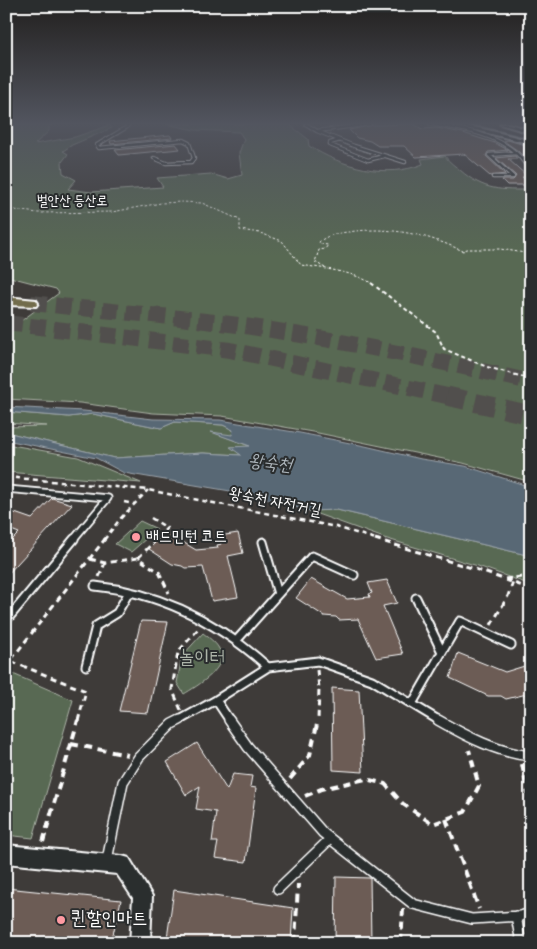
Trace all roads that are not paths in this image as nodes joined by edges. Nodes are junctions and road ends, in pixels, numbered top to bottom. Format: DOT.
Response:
graph roads {
  1 [pos="503,168"];
  2 [pos="493,177"];
  3 [pos="6,301"];
  4 [pos="31,303"];
  5 [pos="6,489"];
  6 [pos="263,542"];
  7 [pos="354,575"];
  8 [pos="95,586"];
  9 [pos="129,592"];
  10 [pos="278,594"];
  11 [pos="416,598"];
  12 [pos="6,621"];
  13 [pos="236,641"];
  14 [pos="511,645"];
  15 [pos="442,652"];
  16 [pos="86,666"];
  17 [pos="268,667"];
  18 [pos="216,700"];
  19 [pos="412,704"];
  20 [pos="531,756"];
  21 [pos="330,839"];
  22 [pos="6,854"];
  23 [pos="107,862"];
  24 [pos="278,889"];
  25 [pos="531,912"];
  26 [pos="516,916"];
  27 [pos="140,943"];
  28 [pos="521,943"];
  1 -- 2 [label="lane"];
  3 -- 4 [label="highway"];
  5 -- 12 [label="lane"];
  6 -- 10 [label="lane"];
  7 -- 10 [label="lane"];
  8 -- 9 [label="lane"];
  9 -- 13 [label="lane"];
  9 -- 16 [label="lane"];
  10 -- 13 [label="lane"];
  11 -- 15 [label="lane"];
  13 -- 17 [label="lane"];
  14 -- 15 [label="lane"];
  15 -- 19 [label="lane"];
  17 -- 18 [label="lane"];
  17 -- 19 [label="lane"];
  18 -- 21 [label="lane"];
  18 -- 23 [label="lane"];
  19 -- 20 [label="lane"];
  21 -- 24 [label="lane"];
  21 -- 26 [label="lane"];
  22 -- 23 [label="street"];
  23 -- 27 [label="street"];
  25 -- 26 [label="lane"];
  26 -- 28 [label="lane"];
}
